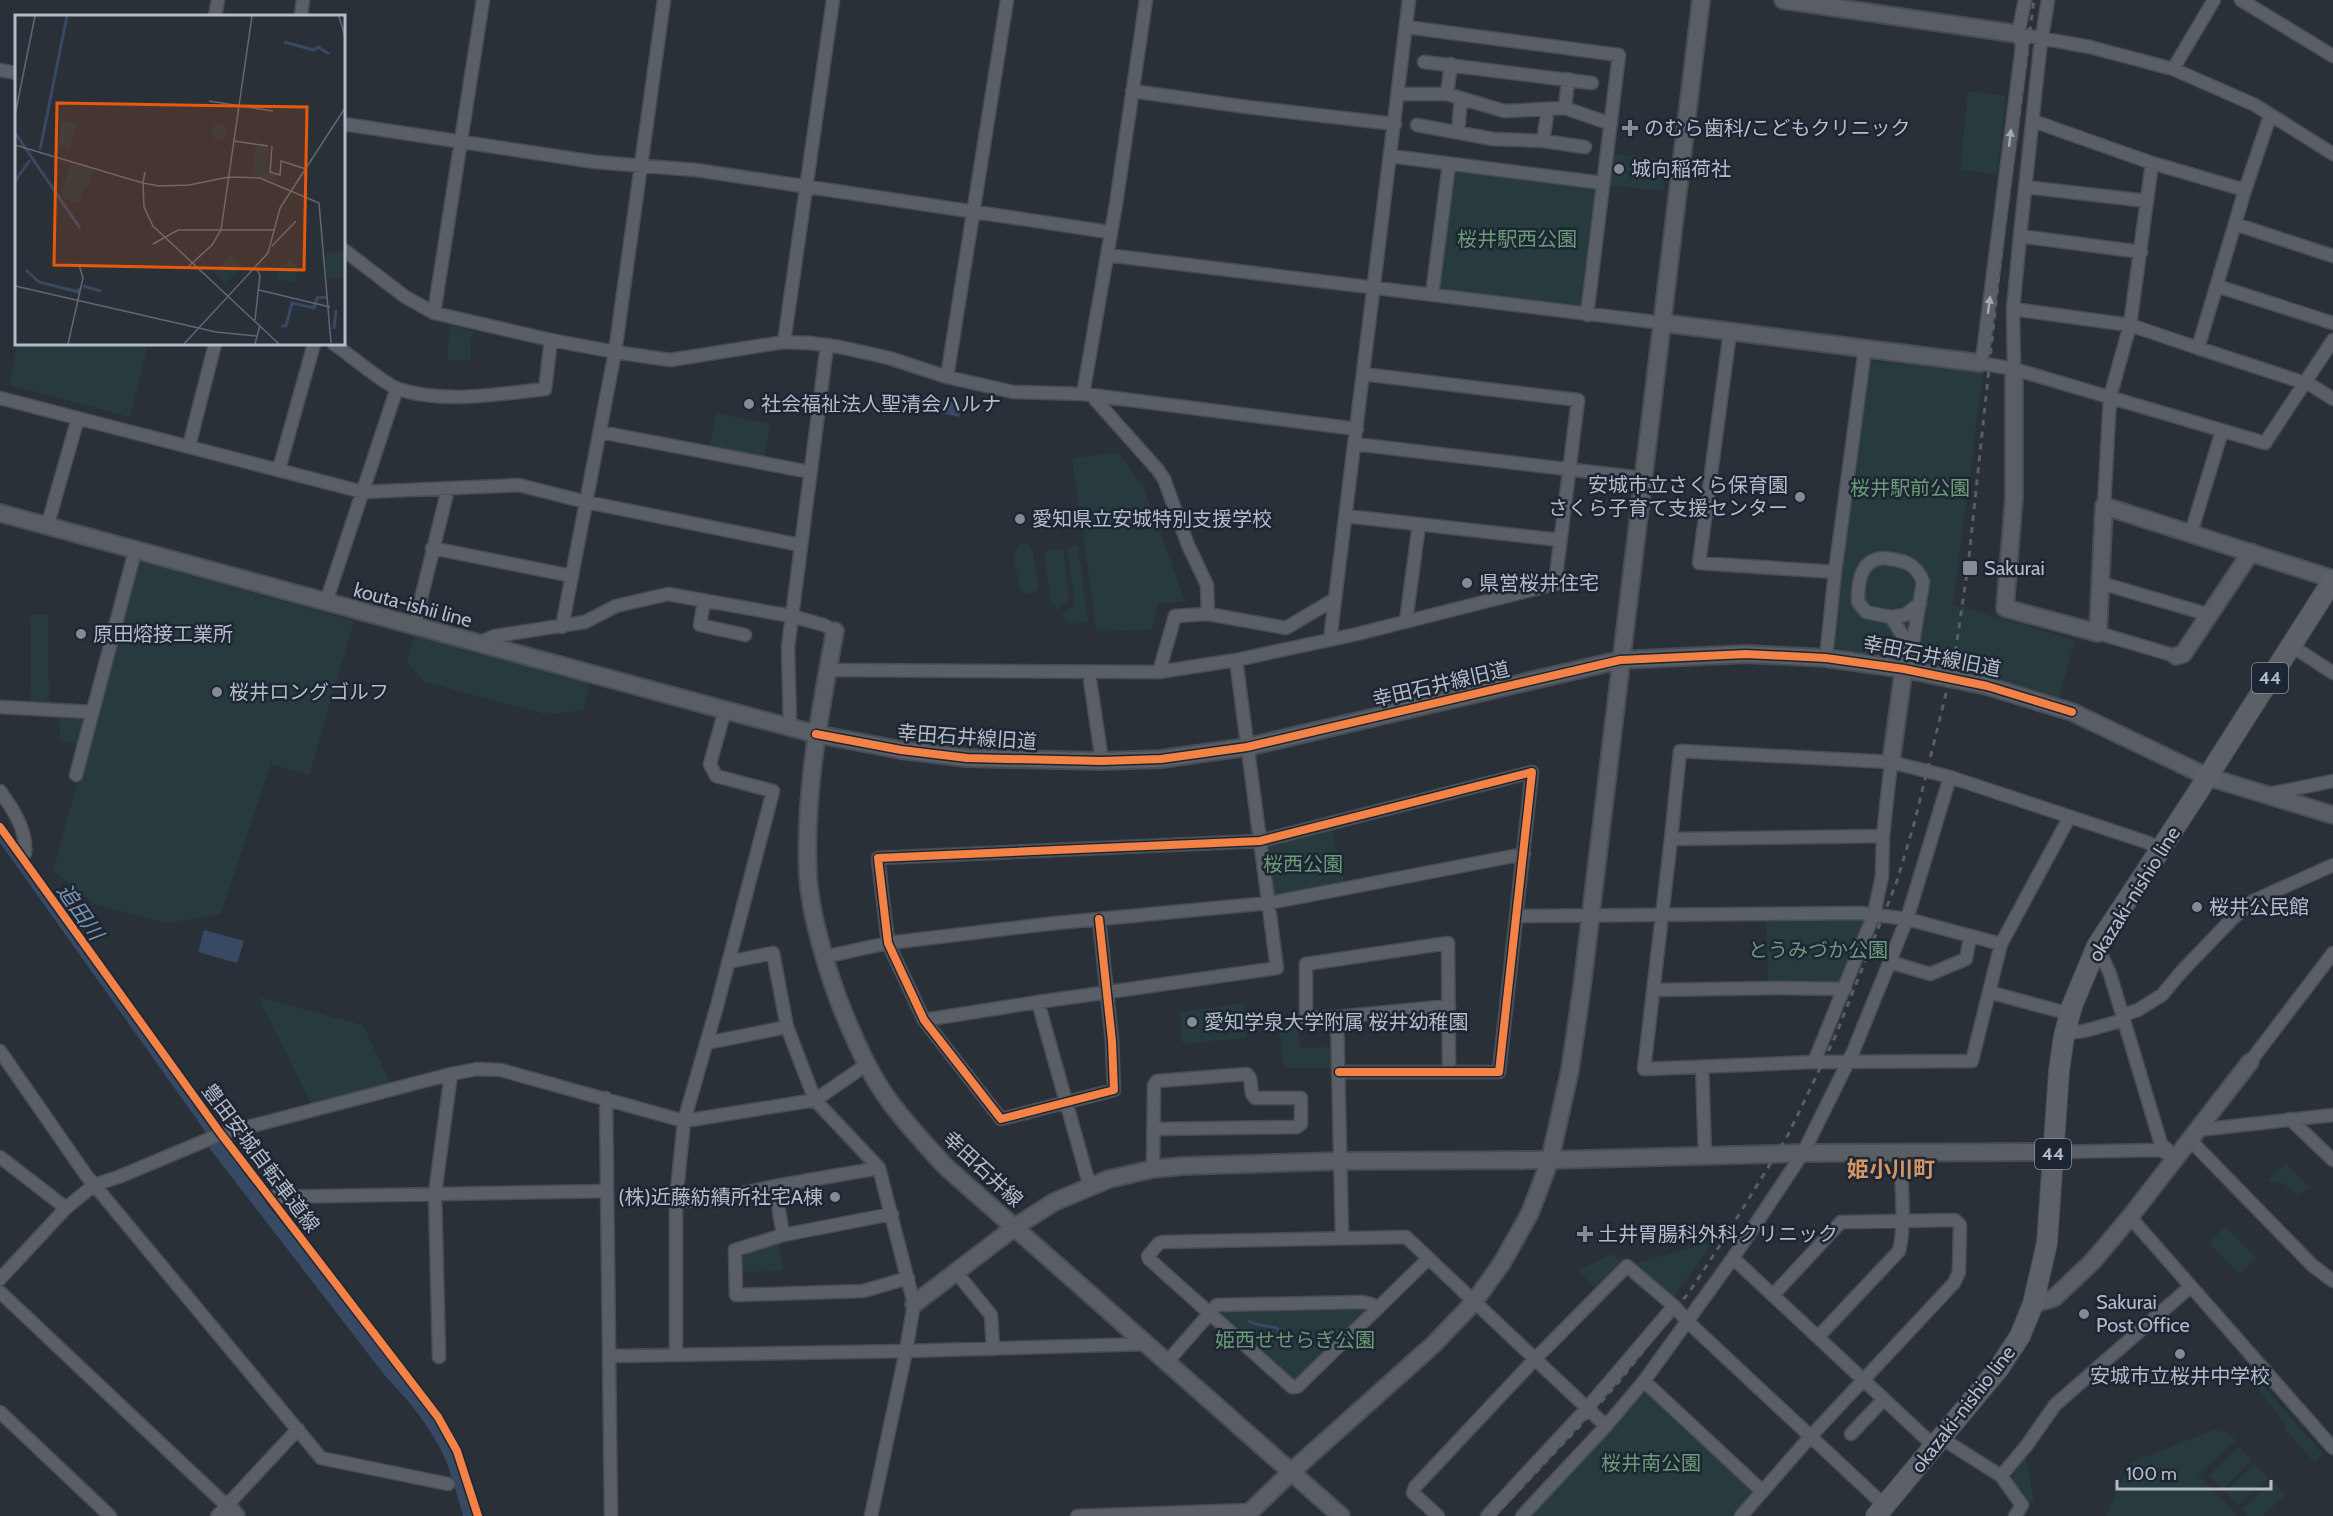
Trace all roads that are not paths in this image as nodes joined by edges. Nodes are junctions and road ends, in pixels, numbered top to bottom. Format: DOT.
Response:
graph roads {
  1 [pos="218,0"];
  2 [pos="303,0"];
  3 [pos="483,0"];
  4 [pos="663,0"];
  5 [pos="833,0"];
  6 [pos="1006,0"];
  7 [pos="1146,0"];
  8 [pos="1409,0"];
  9 [pos="1701,0"];
  10 [pos="1783,0"];
  11 [pos="2025,0"];
  12 [pos="2048,0"];
  13 [pos="2214,0"];
  14 [pos="2241,0"];
  15 [pos="1828,3"];
  16 [pos="215,15"];
  17 [pos="301,15"];
  18 [pos="1406,27"];
  19 [pos="2018,34"];
  20 [pos="2042,37"];
  21 [pos="2332,54"];
  22 [pos="1424,62"];
  23 [pos="1451,64"];
  24 [pos="2173,69"];
  25 [pos="0,70"];
  26 [pos="15,73"];
  27 [pos="1568,79"];
  28 [pos="1592,83"];
  29 [pos="1132,91"];
  30 [pos="1398,94"];
  31 [pos="1447,94"];
  32 [pos="1461,98"];
  33 [pos="1565,108"];
  34 [pos="1548,109"];
  35 [pos="2270,116"];
  36 [pos="2033,121"];
  37 [pos="345,124"];
  38 [pos="1395,124"];
  39 [pos="1611,124"];
  40 [pos="1417,126"];
  41 [pos="1458,132"];
  42 [pos="462,141"];
  43 [pos="1543,141"];
  44 [pos="1585,147"];
  45 [pos="2333,154"];
  46 [pos="1390,156"];
  47 [pos="2152,163"];
  48 [pos="640,164"];
  49 [pos="1449,164"];
  50 [pos="1603,183"];
  51 [pos="807,186"];
  52 [pos="2026,187"];
  53 [pos="2245,190"];
  54 [pos="2147,201"];
  55 [pos="972,211"];
  56 [pos="2235,224"];
  57 [pos="1109,232"];
  58 [pos="2020,236"];
  59 [pos="345,251"];
  60 [pos="2141,252"];
  61 [pos="1107,255"];
  62 [pos="2333,256"];
  63 [pos="2217,286"];
  64 [pos="1373,288"];
  65 [pos="1432,295"];
  66 [pos="2013,309"];
  67 [pos="434,314"];
  68 [pos="1587,315"];
  69 [pos="1663,323"];
  70 [pos="2333,323"];
  71 [pos="2130,326"];
  72 [pos="1730,332"];
  73 [pos="551,340"];
  74 [pos="2333,340"];
  75 [pos="784,342"];
  76 [pos="215,345"];
  77 [pos="314,345"];
  78 [pos="335,345"];
  79 [pos="826,345"];
  80 [pos="2198,348"];
  81 [pos="1864,349"];
  82 [pos="615,352"];
  83 [pos="1980,363"];
  84 [pos="2014,369"];
  85 [pos="1363,374"];
  86 [pos="947,377"];
  87 [pos="2305,383"];
  88 [pos="397,388"];
  89 [pos="1088,395"];
  90 [pos="2110,397"];
  91 [pos="0,398"];
  92 [pos="2333,399"];
  93 [pos="78,418"];
  94 [pos="1357,429"];
  95 [pos="2222,431"];
  96 [pos="600,432"];
  97 [pos="1355,444"];
  98 [pos="189,446"];
  99 [pos="1569,468"];
  100 [pos="279,470"];
  101 [pos="810,472"];
  102 [pos="1643,478"];
  103 [pos="448,489"];
  104 [pos="363,492"];
  105 [pos="586,502"];
  106 [pos="2104,506"];
  107 [pos="0,513"];
  108 [pos="1346,516"];
  109 [pos="1419,524"];
  110 [pos="47,527"];
  111 [pos="2191,533"];
  112 [pos="1560,540"];
  113 [pos="800,545"];
  114 [pos="432,548"];
  115 [pos="135,551"];
  116 [pos="2251,552"];
  117 [pos="1835,572"];
  118 [pos="572,576"];
  119 [pos="2333,579"];
  120 [pos="2101,584"];
  121 [pos="1335,599"];
  122 [pos="704,600"];
  123 [pos="326,602"];
  124 [pos="1920,603"];
  125 [pos="1208,614"];
  126 [pos="2210,615"];
  127 [pos="791,616"];
  128 [pos="1891,617"];
  129 [pos="1406,621"];
  130 [pos="415,622"];
  131 [pos="562,627"];
  132 [pos="835,631"];
  133 [pos="2098,633"];
  134 [pos="745,635"];
  135 [pos="1330,640"];
  136 [pos="477,644"];
  137 [pos="2292,646"];
  138 [pos="2176,656"];
  139 [pos="1827,658"];
  140 [pos="1236,660"];
  141 [pos="1620,660"];
  142 [pos="1905,661"];
  143 [pos="828,670"];
  144 [pos="1159,672"];
  145 [pos="1089,673"];
  146 [pos="2333,673"];
  147 [pos="0,707"];
  148 [pos="725,710"];
  149 [pos="92,712"];
  150 [pos="790,726"];
  151 [pos="816,734"];
  152 [pos="1247,747"];
  153 [pos="1102,761"];
  154 [pos="1891,762"];
  155 [pos="76,775"];
  156 [pos="1950,777"];
  157 [pos="2208,777"];
  158 [pos="2333,781"];
  159 [pos="0,791"];
  160 [pos="2265,795"];
  161 [pos="2333,815"];
  162 [pos="2069,818"];
  163 [pos="1883,836"];
  164 [pos="1671,839"];
  165 [pos="1260,841"];
  166 [pos="2158,851"];
  167 [pos="25,853"];
  168 [pos="1524,854"];
  169 [pos="2333,865"];
  170 [pos="1269,903"];
  171 [pos="1662,914"];
  172 [pos="1874,914"];
  173 [pos="1589,915"];
  174 [pos="1518,916"];
  175 [pos="1100,919"];
  176 [pos="1907,919"];
  177 [pos="1970,937"];
  178 [pos="888,943"];
  179 [pos="2001,944"];
  180 [pos="2097,946"];
  181 [pos="2333,953"];
  182 [pos="824,957"];
  183 [pos="728,962"];
  184 [pos="1890,962"];
  185 [pos="1845,989"];
  186 [pos="1653,990"];
  187 [pos="1106,992"];
  188 [pos="1989,992"];
  189 [pos="1038,1002"];
  190 [pos="1449,1006"];
  191 [pos="2071,1012"];
  192 [pos="1337,1017"];
  193 [pos="2123,1017"];
  194 [pos="924,1020"];
  195 [pos="787,1027"];
  196 [pos="2065,1033"];
  197 [pos="706,1043"];
  198 [pos="0,1051"];
  199 [pos="1814,1062"];
  200 [pos="1848,1062"];
  201 [pos="2250,1062"];
  202 [pos="866,1065"];
  203 [pos="1702,1067"];
  204 [pos="1339,1072"];
  205 [pos="1449,1072"];
  206 [pos="452,1074"];
  207 [pos="606,1098"];
  208 [pos="815,1100"];
  209 [pos="1065,1103"];
  210 [pos="2333,1115"];
  211 [pos="2290,1119"];
  212 [pos="684,1121"];
  213 [pos="1154,1128"];
  214 [pos="2194,1135"];
  215 [pos="2053,1152"];
  216 [pos="1803,1153"];
  217 [pos="1900,1153"];
  218 [pos="1705,1155"];
  219 [pos="0,1156"];
  220 [pos="2176,1157"];
  221 [pos="1550,1160"];
  222 [pos="2333,1160"];
  223 [pos="1340,1161"];
  224 [pos="879,1168"];
  225 [pos="1153,1169"];
  226 [pos="94,1185"];
  227 [pos="775,1186"];
  228 [pos="1090,1187"];
  229 [pos="607,1191"];
  230 [pos="435,1193"];
  231 [pos="273,1197"];
  232 [pos="676,1201"];
  233 [pos="66,1208"];
  234 [pos="892,1214"];
  235 [pos="2130,1217"];
  236 [pos="1901,1221"];
  237 [pos="1015,1227"];
  238 [pos="783,1235"];
  239 [pos="1342,1238"];
  240 [pos="1733,1258"];
  241 [pos="1428,1259"];
  242 [pos="956,1272"];
  243 [pos="908,1278"];
  244 [pos="0,1279"];
  245 [pos="2333,1281"];
  246 [pos="2190,1287"];
  247 [pos="0,1292"];
  248 [pos="1773,1295"];
  249 [pos="1474,1302"];
  250 [pos="914,1304"];
  251 [pos="2033,1304"];
  252 [pos="1674,1306"];
  253 [pos="1377,1309"];
  254 [pos="1210,1314"];
  255 [pos="1688,1322"];
  256 [pos="1818,1337"];
  257 [pos="1147,1344"];
  258 [pos="993,1349"];
  259 [pos="906,1351"];
  260 [pos="676,1355"];
  261 [pos="610,1356"];
  262 [pos="438,1357"];
  263 [pos="1535,1359"];
  264 [pos="1167,1362"];
  265 [pos="1863,1380"];
  266 [pos="1644,1381"];
  267 [pos="1884,1399"];
  268 [pos="1587,1408"];
  269 [pos="0,1412"];
  270 [pos="1606,1426"];
  271 [pos="298,1429"];
  272 [pos="1851,1434"];
  273 [pos="1810,1437"];
  274 [pos="1938,1442"];
  275 [pos="2333,1448"];
  276 [pos="1291,1472"];
  277 [pos="2001,1476"];
  278 [pos="448,1484"];
  279 [pos="1762,1491"];
  280 [pos="226,1513"];
  281 [pos="1249,1513"];
  282 [pos="1886,1513"];
  283 [pos="110,1516"];
  284 [pos="611,1516"];
  285 [pos="871,1516"];
  286 [pos="1077,1516"];
  287 [pos="1341,1516"];
  288 [pos="1438,1516"];
  289 [pos="1487,1516"];
  290 [pos="1522,1516"];
  291 [pos="1741,1516"];
  292 [pos="2015,1516"];
  1 -- 16 [label="street"];
  2 -- 17 [label="street"];
  3 -- 42 [label="street"];
  4 -- 48 [label="street"];
  5 -- 51 [label="street"];
  6 -- 55 [label="street"];
  7 -- 29 [label="street"];
  8 -- 18 [label="street"];
  9 -- 69 [label="street"];
  10 -- 15 [label="street"];
  11 -- 19 [label="street"];
  12 -- 20 [label="street"];
  13 -- 24 [label="street"];
  14 -- 21 [label="street"];
  15 -- 19 [label="street"];
  18 -- 30 [label="street"];
  18 -- 39 [label="street"];
  19 -- 20 [label="street"];
  83 -- 19 [label="street, one-way"];
  20 -- 24 [label="street"];
  20 -- 36 [label="street"];
  22 -- 23 [label="street"];
  23 -- 27 [label="street"];
  23 -- 31 [label="street"];
  24 -- 35 [label="street"];
  25 -- 26 [label="street"];
  27 -- 28 [label="street"];
  27 -- 33 [label="street"];
  29 -- 38 [label="street"];
  29 -- 57 [label="street"];
  30 -- 31 [label="street"];
  30 -- 38 [label="street"];
  31 -- 32 [label="street"];
  32 -- 34 [label="street"];
  32 -- 41 [label="street"];
  33 -- 34 [label="street"];
  33 -- 39 [label="street"];
  34 -- 43 [label="street"];
  35 -- 45 [label="street"];
  35 -- 53 [label="street"];
  36 -- 47 [label="street"];
  36 -- 52 [label="street"];
  37 -- 42 [label="street"];
  38 -- 46 [label="street"];
  39 -- 50 [label="street"];
  40 -- 41 [label="street"];
  41 -- 43 [label="street"];
  42 -- 48 [label="street"];
  42 -- 67 [label="street"];
  43 -- 44 [label="street"];
  46 -- 49 [label="street"];
  46 -- 64 [label="street"];
  47 -- 53 [label="street"];
  47 -- 54 [label="street"];
  48 -- 51 [label="street"];
  48 -- 82 [label="street"];
  49 -- 50 [label="street"];
  49 -- 65 [label="street"];
  50 -- 68 [label="street"];
  51 -- 55 [label="street"];
  51 -- 75 [label="street"];
  52 -- 54 [label="street"];
  52 -- 58 [label="street"];
  53 -- 56 [label="street"];
  54 -- 60 [label="street"];
  55 -- 57 [label="street"];
  55 -- 86 [label="street"];
  56 -- 62 [label="street"];
  56 -- 63 [label="street"];
  57 -- 61 [label="street"];
  58 -- 60 [label="street"];
  58 -- 66 [label="street"];
  59 -- 67 [label="street"];
  60 -- 71 [label="street"];
  61 -- 64 [label="street"];
  61 -- 89 [label="street"];
  63 -- 70 [label="street"];
  63 -- 80 [label="street"];
  64 -- 65 [label="street"];
  64 -- 85 [label="street"];
  65 -- 68 [label="street"];
  66 -- 71 [label="street"];
  66 -- 84 [label="street"];
  67 -- 73 [label="street"];
  68 -- 69 [label="street"];
  69 -- 72 [label="street"];
  69 -- 102 [label="street"];
  71 -- 80 [label="street"];
  71 -- 90 [label="street"];
  72 -- 81 [label="street"];
  72 -- 117 [label="street"];
  73 -- 82 [label="street"];
  73 -- 88 [label="street"];
  74 -- 87 [label="street"];
  75 -- 79 [label="street"];
  75 -- 82 [label="street"];
  76 -- 98 [label="street"];
  77 -- 100 [label="street"];
  78 -- 88 [label="street"];
  79 -- 86 [label="street"];
  79 -- 101 [label="street"];
  80 -- 87 [label="street"];
  81 -- 83 [label="street"];
  81 -- 117 [label="street"];
  82 -- 96 [label="street"];
  83 -- 84 [label="street"];
  84 -- 90 [label="street"];
  84 -- 133 [label="street"];
  85 -- 94 [label="street"];
  85 -- 99 [label="street"];
  86 -- 89 [label="street"];
  87 -- 92 [label="street"];
  87 -- 95 [label="street"];
  88 -- 104 [label="street"];
  89 -- 94 [label="street"];
  89 -- 125 [label="street"];
  90 -- 95 [label="street"];
  90 -- 106 [label="street"];
  91 -- 93 [label="street"];
  93 -- 98 [label="street"];
  93 -- 110 [label="street"];
  94 -- 97 [label="street"];
  95 -- 111 [label="street"];
  96 -- 101 [label="street"];
  96 -- 105 [label="street"];
  97 -- 99 [label="street"];
  97 -- 108 [label="street"];
  98 -- 100 [label="street"];
  99 -- 102 [label="street"];
  99 -- 112 [label="street"];
  100 -- 104 [label="street"];
  101 -- 113 [label="street"];
  102 -- 141 [label="street"];
  103 -- 104 [label="street"];
  103 -- 105 [label="street"];
  103 -- 114 [label="street"];
  104 -- 123 [label="street"];
  105 -- 113 [label="street"];
  105 -- 118 [label="street"];
  106 -- 111 [label="street"];
  106 -- 120 [label="street"];
  107 -- 110 [label="street, kouta-ishii line"];
  108 -- 109 [label="street"];
  108 -- 121 [label="street"];
  109 -- 112 [label="street"];
  109 -- 129 [label="street"];
  110 -- 115 [label="street, kouta-ishii line"];
  111 -- 116 [label="street"];
  112 -- 129 [label="street"];
  113 -- 127 [label="street"];
  114 -- 118 [label="street"];
  114 -- 130 [label="street"];
  115 -- 123 [label="street, kouta-ishii line"];
  115 -- 149 [label="street"];
  116 -- 119 [label="street"];
  116 -- 126 [label="street"];
  117 -- 139 [label="street"];
  118 -- 131 [label="street"];
  119 -- 137 [label="main road, okazaki-nishio line / 44"];
  120 -- 126 [label="street"];
  120 -- 133 [label="street"];
  121 -- 125 [label="street"];
  121 -- 135 [label="street"];
  122 -- 127 [label="street"];
  122 -- 131 [label="street"];
  122 -- 134 [label="street"];
  123 -- 136 [label="street, kouta-ishii line"];
  124 -- 128 [label="street"];
  124 -- 128 [label="street"];
  124 -- 142 [label="street"];
  125 -- 144 [label="street"];
  126 -- 138 [label="street"];
  127 -- 132 [label="street"];
  127 -- 150 [label="street"];
  128 -- 142 [label="street"];
  129 -- 135 [label="street"];
  131 -- 136 [label="street"];
  132 -- 143 [label="street, 幸田石井線"];
  133 -- 138 [label="street"];
  135 -- 140 [label="street"];
  136 -- 148 [label="street, kouta-ishii line"];
  137 -- 146 [label="street"];
  137 -- 157 [label="main road, okazaki-nishio line / 44"];
  139 -- 141 [label="street, 幸田石井線旧道"];
  139 -- 142 [label="street, 幸田石井線旧道"];
  140 -- 144 [label="street"];
  140 -- 152 [label="street"];
  141 -- 152 [label="street, 幸田石井線旧道"];
  141 -- 173 [label="street"];
  142 -- 154 [label="street"];
  142 -- 157 [label="street, 幸田石井線旧道"];
  143 -- 145 [label="street"];
  143 -- 151 [label="street, 幸田石井線"];
  144 -- 145 [label="street"];
  145 -- 153 [label="street"];
  147 -- 149 [label="street"];
  148 -- 150 [label="street, kouta-ishii line"];
  148 -- 183 [label="street"];
  149 -- 155 [label="street"];
  150 -- 151 [label="street, kouta-ishii line"];
  151 -- 153 [label="street, 幸田石井線旧道"];
  151 -- 182 [label="street, 幸田石井線"];
  152 -- 153 [label="street, 幸田石井線旧道"];
  152 -- 165 [label="street"];
  154 -- 156 [label="street"];
  154 -- 163 [label="street"];
  154 -- 164 [label="street"];
  156 -- 162 [label="street"];
  156 -- 176 [label="street"];
  157 -- 160 [label="street, 幸田石井線旧道"];
  157 -- 166 [label="main road, okazaki-nishio line / 44"];
  158 -- 160 [label="street"];
  159 -- 167 [label="street"];
  160 -- 161 [label="street, 幸田石井線旧道"];
  162 -- 166 [label="street"];
  162 -- 179 [label="street"];
  163 -- 164 [label="street"];
  163 -- 172 [label="street"];
  164 -- 171 [label="street"];
  165 -- 168 [label="street"];
  165 -- 170 [label="street"];
  165 -- 178 [label="street"];
  166 -- 180 [label="main road, okazaki-nishio line / 44"];
  168 -- 170 [label="street"];
  168 -- 174 [label="street"];
  169 -- 193 [label="street"];
  170 -- 175 [label="street"];
  170 -- 187 [label="street"];
  171 -- 172 [label="street"];
  171 -- 173 [label="street"];
  171 -- 186 [label="street"];
  172 -- 176 [label="street"];
  172 -- 185 [label="street"];
  173 -- 174 [label="street"];
  173 -- 221 [label="street"];
  174 -- 205 [label="street"];
  175 -- 178 [label="street"];
  175 -- 187 [label="street"];
  176 -- 177 [label="street"];
  176 -- 184 [label="street"];
  177 -- 179 [label="street"];
  177 -- 184 [label="street"];
  178 -- 182 [label="street"];
  178 -- 194 [label="street"];
  179 -- 188 [label="street"];
  180 -- 191 [label="main road, okazaki-nishio line / 44"];
  180 -- 193 [label="street"];
  181 -- 201 [label="street"];
  182 -- 202 [label="street, 幸田石井線"];
  183 -- 195 [label="street"];
  183 -- 197 [label="street"];
  184 -- 200 [label="street"];
  185 -- 186 [label="street"];
  185 -- 199 [label="street"];
  186 -- 203 [label="street"];
  187 -- 189 [label="street"];
  187 -- 209 [label="street"];
  188 -- 191 [label="street"];
  188 -- 200 [label="street"];
  189 -- 194 [label="street"];
  189 -- 209 [label="street"];
  190 -- 192 [label="street"];
  190 -- 192 [label="street"];
  190 -- 205 [label="street"];
  191 -- 196 [label="main road, okazaki-nishio line / 44"];
  192 -- 204 [label="street"];
  193 -- 196 [label="street"];
  193 -- 220 [label="street"];
  194 -- 209 [label="street"];
  195 -- 197 [label="street"];
  195 -- 208 [label="street"];
  196 -- 215 [label="main road, okazaki-nishio line / 44"];
  197 -- 212 [label="street"];
  198 -- 226 [label="street"];
  199 -- 200 [label="street"];
  199 -- 203 [label="street"];
  200 -- 216 [label="street"];
  201 -- 214 [label="street"];
  202 -- 208 [label="street"];
  202 -- 237 [label="street, 幸田石井線"];
  203 -- 218 [label="street"];
  204 -- 205 [label="street"];
  204 -- 223 [label="street"];
  206 -- 207 [label="street"];
  206 -- 226 [label="street"];
  206 -- 230 [label="street"];
  207 -- 212 [label="street"];
  207 -- 229 [label="street"];
  208 -- 212 [label="street"];
  208 -- 224 [label="street"];
  209 -- 228 [label="street"];
  210 -- 211 [label="street"];
  211 -- 214 [label="street"];
  211 -- 222 [label="street"];
  212 -- 232 [label="street"];
  213 -- 213 [label="street"];
  213 -- 225 [label="street"];
  214 -- 220 [label="street"];
  214 -- 245 [label="street"];
  215 -- 217 [label="street"];
  215 -- 220 [label="street"];
  215 -- 251 [label="main road, okazaki-nishio line / 44"];
  216 -- 217 [label="street"];
  216 -- 218 [label="street"];
  216 -- 240 [label="street"];
  217 -- 236 [label="street"];
  218 -- 221 [label="street"];
  219 -- 233 [label="street"];
  220 -- 235 [label="street"];
  221 -- 223 [label="street"];
  221 -- 249 [label="street"];
  223 -- 225 [label="street"];
  223 -- 239 [label="street"];
  224 -- 227 [label="street"];
  224 -- 234 [label="street"];
  225 -- 228 [label="street"];
  226 -- 233 [label="street"];
  226 -- 271 [label="street"];
  227 -- 232 [label="street"];
  227 -- 238 [label="street"];
  228 -- 237 [label="street"];
  229 -- 230 [label="street"];
  229 -- 261 [label="street"];
  230 -- 231 [label="street"];
  230 -- 262 [label="street"];
  232 -- 260 [label="street"];
  233 -- 244 [label="street"];
  234 -- 238 [label="street"];
  234 -- 243 [label="street"];
  235 -- 246 [label="street"];
  235 -- 251 [label="street"];
  236 -- 248 [label="street"];
  236 -- 256 [label="street"];
  236 -- 265 [label="street"];
  237 -- 242 [label="street"];
  237 -- 257 [label="street, 幸田石井線"];
  238 -- 243 [label="street"];
  239 -- 241 [label="street"];
  239 -- 254 [label="street"];
  240 -- 248 [label="street"];
  240 -- 255 [label="street"];
  241 -- 249 [label="street"];
  241 -- 253 [label="street"];
  242 -- 250 [label="street"];
  242 -- 258 [label="street"];
  243 -- 250 [label="street"];
  246 -- 275 [label="street"];
  246 -- 277 [label="street"];
  247 -- 280 [label="street"];
  248 -- 256 [label="street"];
  249 -- 263 [label="street"];
  249 -- 276 [label="street"];
  250 -- 259 [label="street"];
  251 -- 274 [label="main road, okazaki-nishio line / 44"];
  252 -- 255 [label="street"];
  252 -- 263 [label="street"];
  252 -- 268 [label="street"];
  253 -- 254 [label="street"];
  253 -- 254 [label="street"];
  254 -- 264 [label="street"];
  255 -- 266 [label="street"];
  255 -- 273 [label="street"];
  256 -- 265 [label="street"];
  257 -- 258 [label="street"];
  257 -- 264 [label="street, 幸田石井線"];
  258 -- 259 [label="street"];
  259 -- 260 [label="street"];
  259 -- 285 [label="street"];
  260 -- 261 [label="street"];
  261 -- 284 [label="street"];
  263 -- 268 [label="street"];
  263 -- 288 [label="street"];
  264 -- 276 [label="street, 幸田石井線"];
  265 -- 267 [label="street"];
  265 -- 273 [label="street"];
  266 -- 270 [label="street"];
  266 -- 279 [label="street"];
  267 -- 272 [label="street"];
  267 -- 274 [label="street"];
  268 -- 270 [label="street"];
  268 -- 289 [label="street"];
  269 -- 283 [label="street"];
  270 -- 290 [label="street"];
  271 -- 278 [label="street"];
  271 -- 280 [label="street"];
  273 -- 279 [label="street"];
  273 -- 282 [label="street"];
  274 -- 277 [label="street"];
  274 -- 282 [label="main road, okazaki-nishio line / 44"];
  276 -- 281 [label="street"];
  276 -- 287 [label="street, 幸田石井線"];
  277 -- 292 [label="street"];
  279 -- 291 [label="street"];
  281 -- 286 [label="street"];
}
